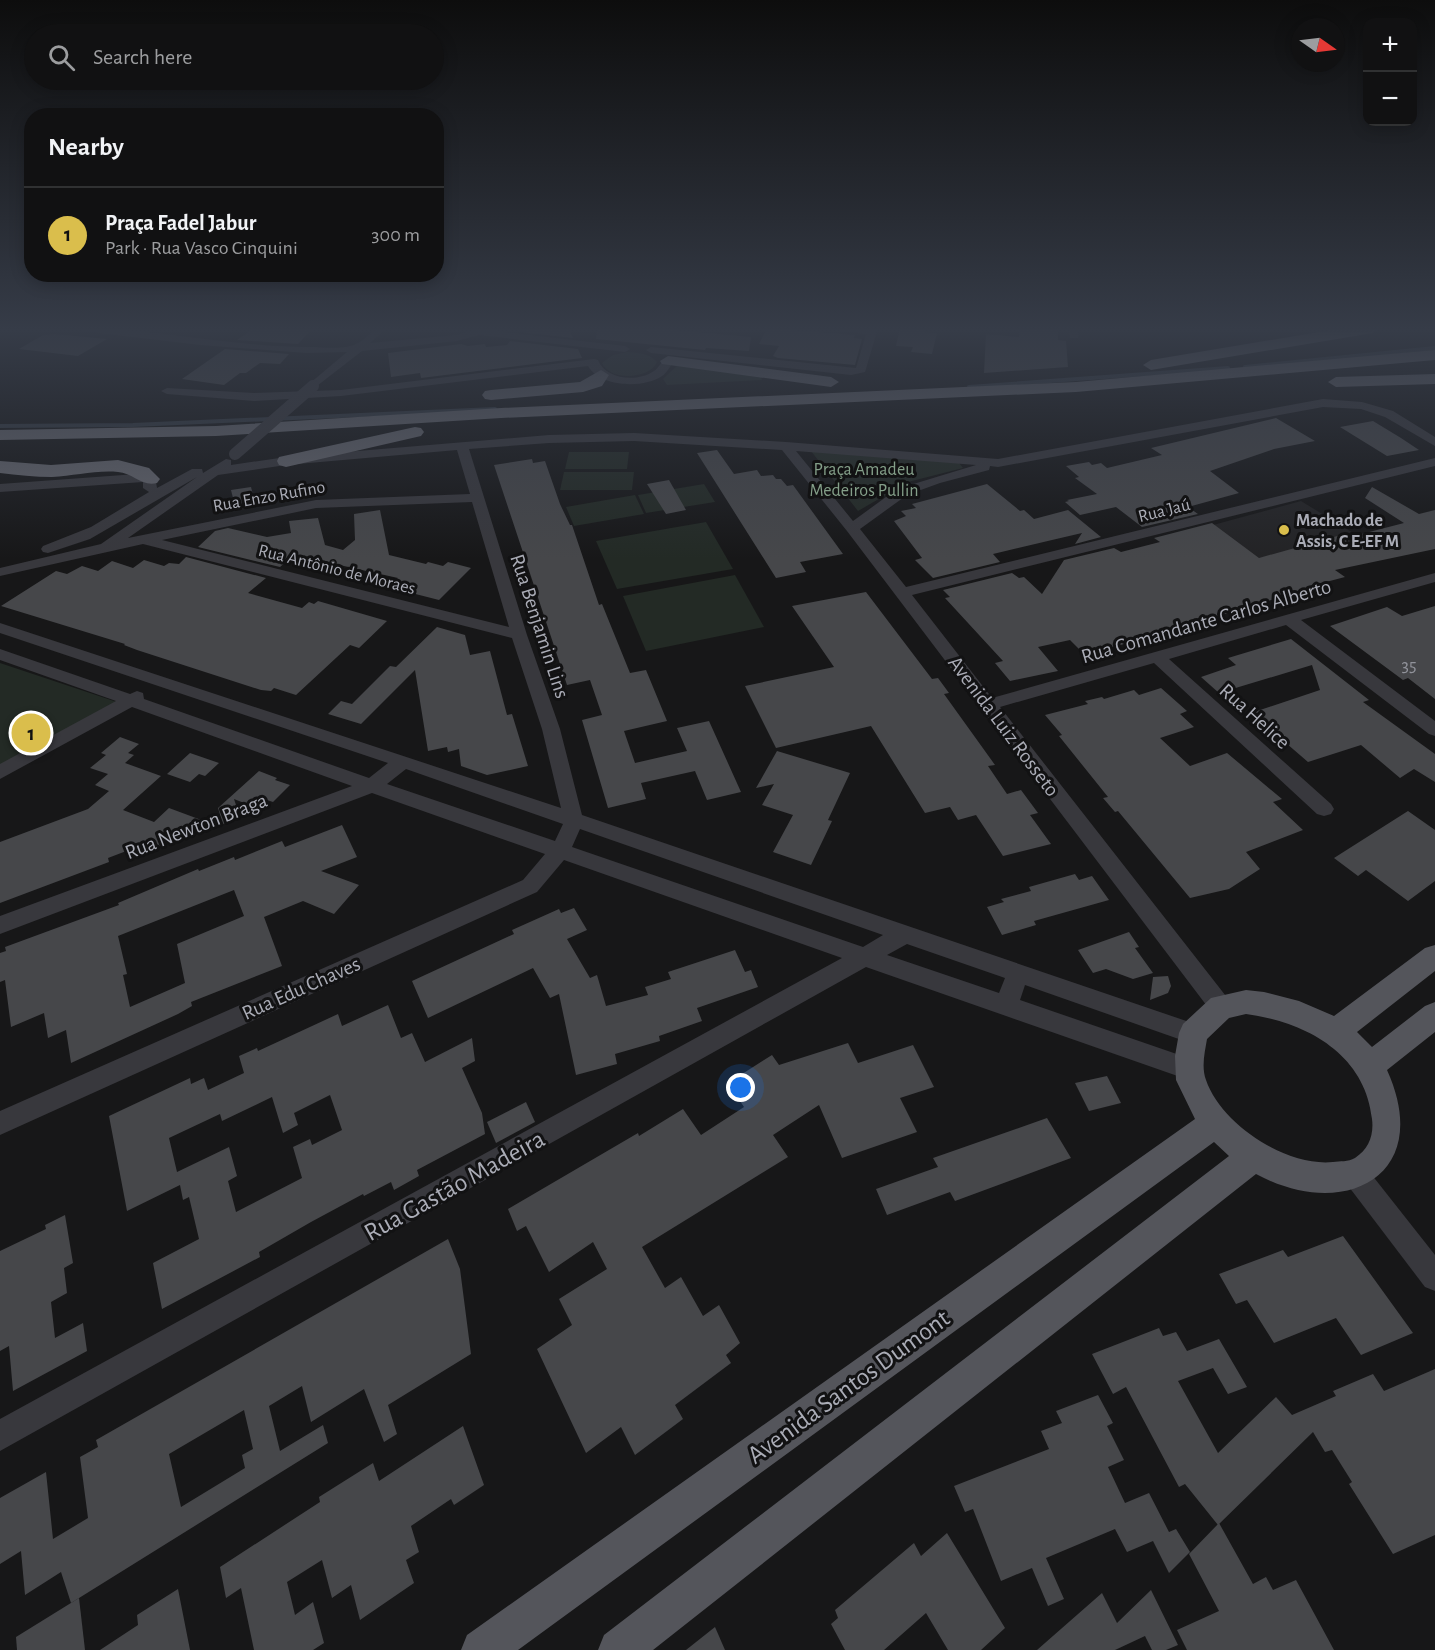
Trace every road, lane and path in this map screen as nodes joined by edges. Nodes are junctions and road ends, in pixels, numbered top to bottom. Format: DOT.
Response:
graph roads {
  1 [pos="291,405"];
  2 [pos="345,405"];
  3 [pos="678,405"];
  4 [pos="1312,405"];
  5 [pos="1349,405"];
  6 [pos="220,412"];
  7 [pos="501,413"];
  8 [pos="136,416"];
  9 [pos="33,417"];
  10 [pos="0,435"];
  11 [pos="1435,442"];
  12 [pos="462,446"];
  13 [pos="786,446"];
  14 [pos="235,454"];
  15 [pos="286,461"];
  16 [pos="1435,462"];
  17 [pos="998,463"];
  18 [pos="0,467"];
  19 [pos="217,471"];
  20 [pos="150,479"];
  21 [pos="0,488"];
  22 [pos="478,498"];
  23 [pos="139,504"];
  24 [pos="852,528"];
  25 [pos="146,540"];
  26 [pos="106,547"];
  27 [pos="0,558"];
  28 [pos="0,572"];
  29 [pos="1435,577"];
  30 [pos="903,593"];
  31 [pos="1289,619"];
  32 [pos="0,628"];
  33 [pos="519,635"];
  34 [pos="0,654"];
  35 [pos="1156,656"];
  36 [pos="159,681"];
  37 [pos="132,702"];
  38 [pos="988,705"];
  39 [pos="1435,730"];
  40 [pos="403,761"];
  41 [pos="0,772"];
  42 [pos="372,786"];
  43 [pos="1324,809"];
  44 [pos="574,820"];
  45 [pos="560,851"];
  46 [pos="0,925"];
  47 [pos="907,933"];
  48 [pos="1435,956"];
  49 [pos="866,957"];
  50 [pos="1018,971"];
  51 [pos="1006,1006"];
  52 [pos="1221,1008"];
  53 [pos="1435,1015"];
  54 [pos="1335,1032"];
  55 [pos="1193,1033"];
  56 [pos="1369,1066"];
  57 [pos="1189,1069"];
  58 [pos="1215,1122"];
  59 [pos="0,1123"];
  60 [pos="1254,1156"];
  61 [pos="1356,1174"];
  62 [pos="1435,1277"];
  63 [pos="0,1436"];
  64 [pos="482,1650"];
  65 [pos="619,1650"];
  1 -- 14 [label="street, bridge"];
  2 -- 6 [label="highway"];
  3 -- 7 [label="highway"];
  4 -- 17 [label="street"];
  5 -- 11 [label="street"];
  7 -- 10 [label="highway"];
  7 -- 15 [label="highway"];
  8 -- 9 [label="highway"];
  12 -- 13 [label="street"];
  12 -- 15 [label="street"];
  12 -- 22 [label="street, Rua Benjamin Lins"];
  13 -- 17 [label="street"];
  13 -- 24 [label="street, Avenida Luiz Rosseto"];
  14 -- 19 [label="street"];
  14 -- 23 [label="street"];
  15 -- 19 [label="street"];
  16 -- 30 [label="street, Rua Jaú"];
  17 -- 24 [label="street"];
  18 -- 20 [label="highway"];
  19 -- 26 [label="street"];
  20 -- 21 [label="street"];
  20 -- 23 [label="street"];
  22 -- 25 [label="street, Rua Enzo Rufino"];
  22 -- 33 [label="street, Rua Benjamin Lins"];
  23 -- 27 [label="street"];
  24 -- 30 [label="street, Avenida Luiz Rosseto"];
  25 -- 26 [label="street, Rua Enzo Rufino"];
  25 -- 33 [label="street, Rua Antônio de Moraes"];
  26 -- 28 [label="street"];
  29 -- 31 [label="street, Rua Comandante Carlos Alberto"];
  30 -- 38 [label="street, Avenida Luiz Rosseto"];
  31 -- 35 [label="street, Rua Comandante Carlos Alberto"];
  31 -- 39 [label="street"];
  32 -- 36 [label="street"];
  33 -- 44 [label="street, Rua Benjamin Lins"];
  34 -- 37 [label="street"];
  35 -- 38 [label="street, Rua Comandante Carlos Alberto"];
  35 -- 43 [label="street, Rua Helice"];
  36 -- 37 [label="street"];
  36 -- 40 [label="street"];
  37 -- 41 [label="street"];
  37 -- 42 [label="street"];
  38 -- 52 [label="street, Avenida Luiz Rosseto"];
  40 -- 42 [label="street, Rua Newton Braga"];
  40 -- 44 [label="street"];
  42 -- 45 [label="street"];
  42 -- 46 [label="street, Rua Newton Braga"];
  44 -- 45 [label="street, Rua Edu Chaves"];
  44 -- 47 [label="street"];
  45 -- 49 [label="street"];
  45 -- 59 [label="street, Rua Edu Chaves"];
  47 -- 49 [label="street, Rua Gastão Madeira"];
  47 -- 50 [label="street"];
  48 -- 54 [label="main road"];
  49 -- 51 [label="street"];
  49 -- 63 [label="street, Rua Gastão Madeira"];
  50 -- 51 [label="street"];
  50 -- 55 [label="street"];
  51 -- 57 [label="street"];
  52 -- 54 [label="main road"];
  52 -- 55 [label="main road"];
  53 -- 56 [label="main road"];
  54 -- 56 [label="main road"];
  55 -- 57 [label="main road"];
  56 -- 61 [label="main road"];
  57 -- 58 [label="main road"];
  58 -- 60 [label="main road"];
  58 -- 64 [label="main road, Avenida Santos Dumont"];
  60 -- 61 [label="main road"];
  60 -- 65 [label="main road"];
  61 -- 62 [label="street"];
}
